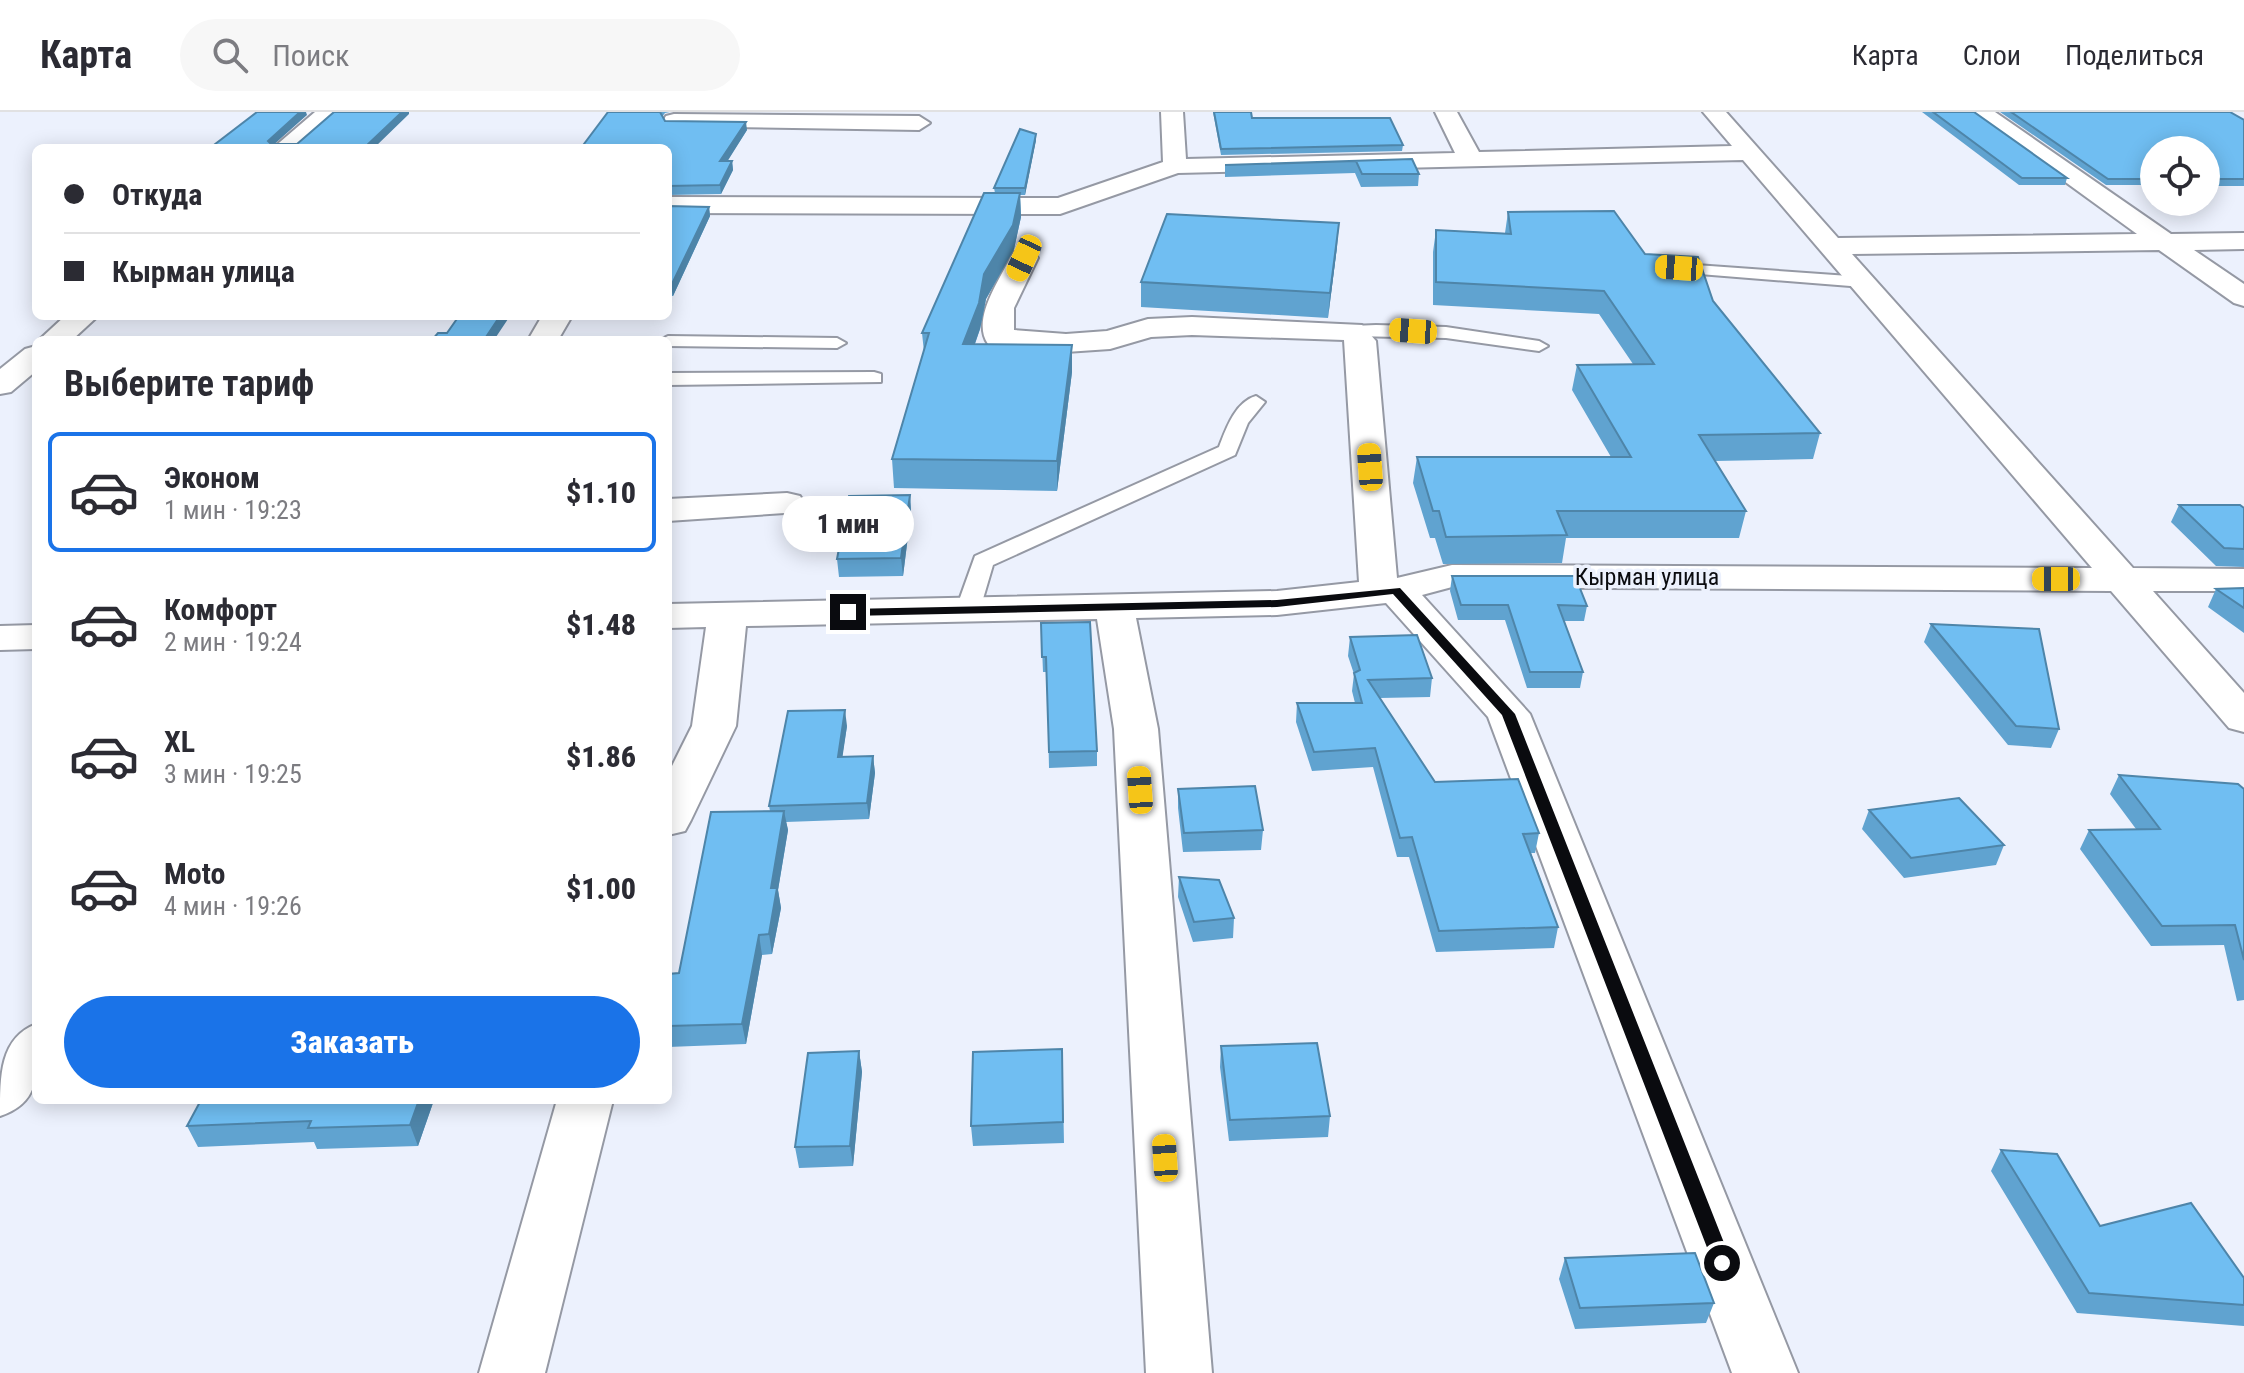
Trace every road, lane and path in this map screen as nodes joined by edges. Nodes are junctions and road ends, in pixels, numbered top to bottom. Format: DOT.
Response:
graph roads {
  1 [pos="328,112"];
  2 [pos="1172,112"];
  3 [pos="1446,112"];
  4 [pos="1714,112"];
  5 [pos="1980,112"];
  6 [pos="673,123"];
  7 [pos="919,123"];
  8 [pos="290,144"];
  9 [pos="1751,153"];
  10 [pos="1470,158"];
  11 [pos="1175,166"];
  12 [pos="672,205"];
  13 [pos="2244,241"];
  14 [pos="2163,242"];
  15 [pos="1831,246"];
  16 [pos="1024,258"];
  17 [pos="1649,266"];
  18 [pos="1863,282"];
  19 [pos="2244,297"];
  20 [pos="78,320"];
  21 [pos="1352,331"];
  22 [pos="59,336"];
  23 [pos="672,341"];
  24 [pos="837,343"];
  25 [pos="1539,346"];
  26 [pos="32,358"];
  27 [pos="874,378"];
  28 [pos="672,379"];
  29 [pos="0,385"];
  30 [pos="1256,402"];
  31 [pos="787,504"];
  32 [pos="672,510"];
  33 [pos="2119,579"];
  34 [pos="2244,580"];
  35 [pos="1388,591"];
  36 [pos="1114,605"];
  37 [pos="968,609"];
  38 [pos="727,615"];
  39 [pos="672,616"];
  40 [pos="32,637"];
  41 [pos="0,638"];
  42 [pos="2244,719"];
  43 [pos="672,812"];
  44 [pos="32,1050"];
  45 [pos="0,1094"];
  46 [pos="584,1104"];
  47 [pos="512,1373"];
  48 [pos="1179,1373"];
  49 [pos="1765,1373"];
  1 -- 8 [label="street"];
  2 -- 11 [label="street"];
  3 -- 10 [label="street"];
  4 -- 9 [label="street"];
  5 -- 14 [label="street"];
  6 -- 7 [label="street"];
  9 -- 10 [label="street"];
  9 -- 15 [label="street"];
  10 -- 11 [label="street"];
  11 -- 12 [label="street"];
  13 -- 14 [label="street"];
  14 -- 15 [label="street"];
  14 -- 19 [label="street"];
  15 -- 18 [label="street"];
  16 -- 21 [label="street"];
  17 -- 18 [label="lane"];
  18 -- 33 [label="street"];
  20 -- 22 [label="street"];
  21 -- 25 [label="lane"];
  21 -- 35 [label="street"];
  23 -- 24 [label="lane"];
  26 -- 29 [label="street"];
  27 -- 28 [label="lane"];
  30 -- 37 [label="lane"];
  31 -- 32 [label="street"];
  33 -- 34 [label="street, Кырман улица"];
  33 -- 35 [label="street, Кырман улица"];
  33 -- 42 [label="street"];
  35 -- 36 [label="street, Кырман улица"];
  35 -- 49 [label="street"];
  36 -- 37 [label="street, Кырман улица"];
  36 -- 48 [label="street"];
  37 -- 38 [label="street, Кырман улица"];
  38 -- 39 [label="street, Кырман улица"];
  38 -- 43 [label="street"];
  40 -- 41 [label="street"];
  44 -- 45 [label="street"];
  46 -- 47 [label="street"];
}
